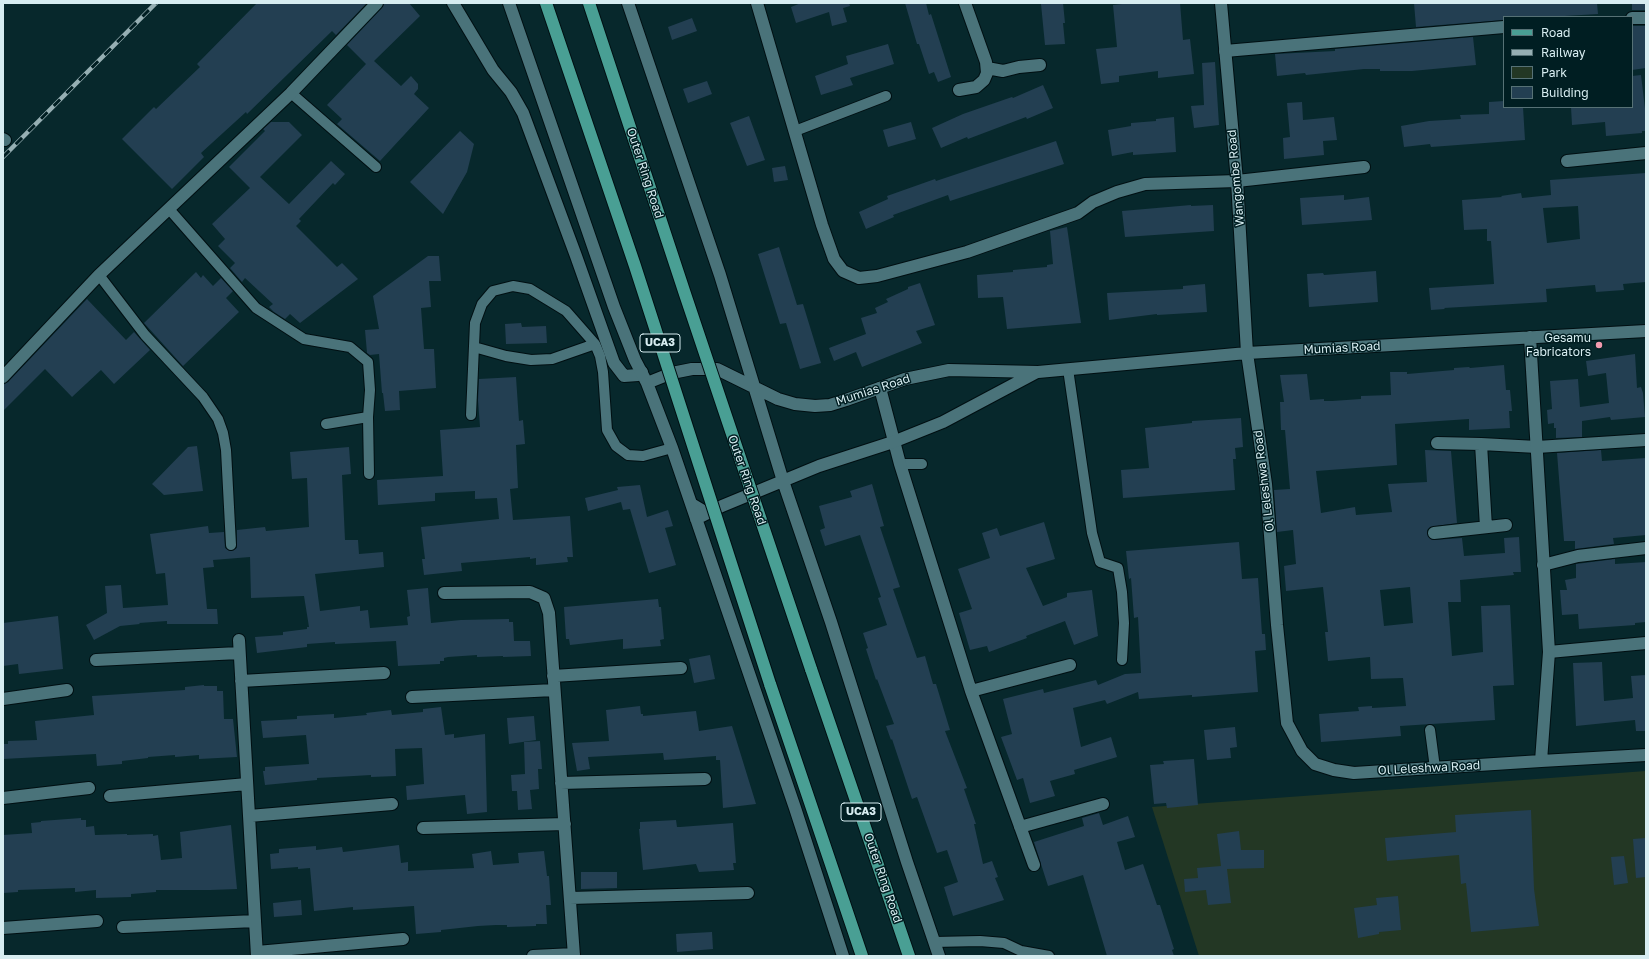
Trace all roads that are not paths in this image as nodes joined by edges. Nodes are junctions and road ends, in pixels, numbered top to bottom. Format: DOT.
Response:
graph roads {
  1 [pos="377,3"];
  2 [pos="453,3"];
  3 [pos="509,3"];
  4 [pos="546,3"];
  5 [pos="589,3"];
  6 [pos="628,3"];
  7 [pos="757,3"];
  8 [pos="965,3"];
  9 [pos="1221,3"];
  10 [pos="1633,18"];
  11 [pos="1646,18"];
  12 [pos="1503,27"];
  13 [pos="1225,51"];
  14 [pos="1040,65"];
  15 [pos="986,68"];
  16 [pos="959,90"];
  17 [pos="291,93"];
  18 [pos="886,96"];
  19 [pos="795,131"];
  20 [pos="1646,154"];
  21 [pos="1567,162"];
  22 [pos="1364,166"];
  23 [pos="376,167"];
  24 [pos="1237,181"];
  25 [pos="169,209"];
  26 [pos="99,275"];
  27 [pos="1646,331"];
  28 [pos="1530,337"];
  29 [pos="595,344"];
  30 [pos="474,347"];
  31 [pos="1247,353"];
  32 [pos="1068,369"];
  33 [pos="1038,372"];
  34 [pos="3,377"];
  35 [pos="644,377"];
  36 [pos="754,387"];
  37 [pos="880,388"];
  38 [pos="471,416"];
  39 [pos="368,417"];
  40 [pos="326,424"];
  41 [pos="1646,440"];
  42 [pos="893,442"];
  43 [pos="1437,443"];
  44 [pos="1481,444"];
  45 [pos="1537,447"];
  46 [pos="672,448"];
  47 [pos="900,464"];
  48 [pos="922,464"];
  49 [pos="369,474"];
  50 [pos="783,481"];
  51 [pos="690,502"];
  52 [pos="722,506"];
  53 [pos="696,519"];
  54 [pos="1506,525"];
  55 [pos="1486,526"];
  56 [pos="1434,533"];
  57 [pos="231,545"];
  58 [pos="1646,548"];
  59 [pos="1543,565"];
  60 [pos="444,592"];
  61 [pos="239,640"];
  62 [pos="1646,643"];
  63 [pos="1549,652"];
  64 [pos="239,653"];
  65 [pos="96,660"];
  66 [pos="1122,660"];
  67 [pos="1070,665"];
  68 [pos="682,668"];
  69 [pos="384,673"];
  70 [pos="553,676"];
  71 [pos="241,681"];
  72 [pos="67,690"];
  73 [pos="554,690"];
  74 [pos="971,691"];
  75 [pos="412,697"];
  76 [pos="3,699"];
  77 [pos="1430,730"];
  78 [pos="1646,755"];
  79 [pos="1541,761"];
  80 [pos="1435,768"];
  81 [pos="705,779"];
  82 [pos="561,783"];
  83 [pos="247,784"];
  84 [pos="89,788"];
  85 [pos="110,796"];
  86 [pos="3,798"];
  87 [pos="392,804"];
  88 [pos="1103,804"];
  89 [pos="249,816"];
  90 [pos="564,824"];
  91 [pos="423,828"];
  92 [pos="1020,828"];
  93 [pos="1034,865"];
  94 [pos="748,893"];
  95 [pos="570,898"];
  96 [pos="97,921"];
  97 [pos="255,921"];
  98 [pos="123,926"];
  99 [pos="3,928"];
  100 [pos="835,930"];
  101 [pos="404,939"];
  102 [pos="934,942"];
  103 [pos="257,954"];
  104 [pos="574,955"];
  105 [pos="533,956"];
  106 [pos="836,956"];
  107 [pos="843,956"];
  108 [pos="862,956"];
  109 [pos="909,956"];
  110 [pos="939,956"];
  111 [pos="1049,956"];
  1 -- 17 [label="street"];
  2 -- 35 [label="street, Mumias Road"];
  3 -- 35 [label="street, UCA3"];
  4 -- 108 [label="main road, UCA3, bridge"];
  5 -- 109 [label="main road, Outer Ring Road / UCA3, bridge"];
  6 -- 36 [label="street, UCA3"];
  7 -- 19 [label="street"];
  8 -- 15 [label="street"];
  9 -- 13 [label="street, Wangombe Road"];
  10 -- 11 [label="street"];
  12 -- 13 [label="street"];
  13 -- 24 [label="street, Wangombe Road"];
  14 -- 15 [label="street"];
  15 -- 16 [label="street"];
  17 -- 23 [label="lane"];
  17 -- 25 [label="street"];
  18 -- 19 [label="lane"];
  19 -- 24 [label="street"];
  20 -- 21 [label="street"];
  22 -- 24 [label="street"];
  24 -- 31 [label="street, Wangombe Road"];
  25 -- 26 [label="street"];
  25 -- 39 [label="lane"];
  26 -- 34 [label="street"];
  26 -- 57 [label="lane"];
  27 -- 28 [label="street, Mumias Road"];
  28 -- 31 [label="street, Mumias Road"];
  28 -- 45 [label="street"];
  29 -- 30 [label="lane"];
  29 -- 30 [label="lane"];
  29 -- 46 [label="lane"];
  30 -- 38 [label="lane"];
  31 -- 32 [label="street, Mumias Road"];
  31 -- 80 [label="street, Ol Leleshwa Road"];
  32 -- 33 [label="street, Mumias Road"];
  32 -- 66 [label="lane"];
  33 -- 37 [label="street, Mumias Road"];
  33 -- 42 [label="street, Mumias Road"];
  35 -- 36 [label="street, Mumias Road"];
  35 -- 46 [label="street, UCA3"];
  36 -- 37 [label="street, Mumias Road"];
  36 -- 50 [label="street, UCA3"];
  37 -- 42 [label="street"];
  39 -- 40 [label="lane"];
  39 -- 49 [label="lane"];
  41 -- 45 [label="street"];
  42 -- 47 [label="street"];
  42 -- 50 [label="street, Mumias Road"];
  43 -- 44 [label="street"];
  44 -- 45 [label="street"];
  44 -- 55 [label="street"];
  45 -- 59 [label="street"];
  46 -- 51 [label="street, UCA3"];
  47 -- 48 [label="lane"];
  47 -- 74 [label="street"];
  50 -- 52 [label="street, Mumias Road"];
  50 -- 102 [label="street, UCA3"];
  51 -- 52 [label="lane"];
  51 -- 53 [label="street, UCA3"];
  52 -- 53 [label="street, Mumias Road"];
  53 -- 100 [label="street, UCA3"];
  54 -- 55 [label="street"];
  55 -- 56 [label="street"];
  58 -- 59 [label="street"];
  59 -- 63 [label="street"];
  60 -- 70 [label="street"];
  61 -- 64 [label="street"];
  62 -- 63 [label="street"];
  63 -- 79 [label="street"];
  64 -- 65 [label="street"];
  64 -- 71 [label="street"];
  67 -- 74 [label="street"];
  68 -- 70 [label="street"];
  69 -- 71 [label="street"];
  70 -- 73 [label="street"];
  71 -- 83 [label="street"];
  72 -- 76 [label="street"];
  73 -- 75 [label="street"];
  73 -- 82 [label="street"];
  74 -- 92 [label="street"];
  77 -- 80 [label="lane"];
  78 -- 79 [label="street, Ol Leleshwa Road"];
  79 -- 80 [label="street, Ol Leleshwa Road"];
  81 -- 82 [label="street"];
  82 -- 90 [label="street"];
  83 -- 85 [label="street"];
  83 -- 89 [label="street"];
  84 -- 86 [label="street"];
  87 -- 89 [label="street"];
  88 -- 92 [label="street"];
  89 -- 97 [label="street"];
  90 -- 91 [label="street"];
  90 -- 95 [label="street"];
  92 -- 93 [label="street"];
  94 -- 95 [label="street"];
  95 -- 104 [label="street"];
  96 -- 99 [label="street"];
  97 -- 98 [label="street"];
  97 -- 103 [label="street"];
  100 -- 106 [label="street, UCA3"];
  100 -- 107 [label="street, UCA3"];
  101 -- 103 [label="street"];
  102 -- 110 [label="street, UCA3"];
  102 -- 111 [label="lane"];
  104 -- 105 [label="street"];
}
